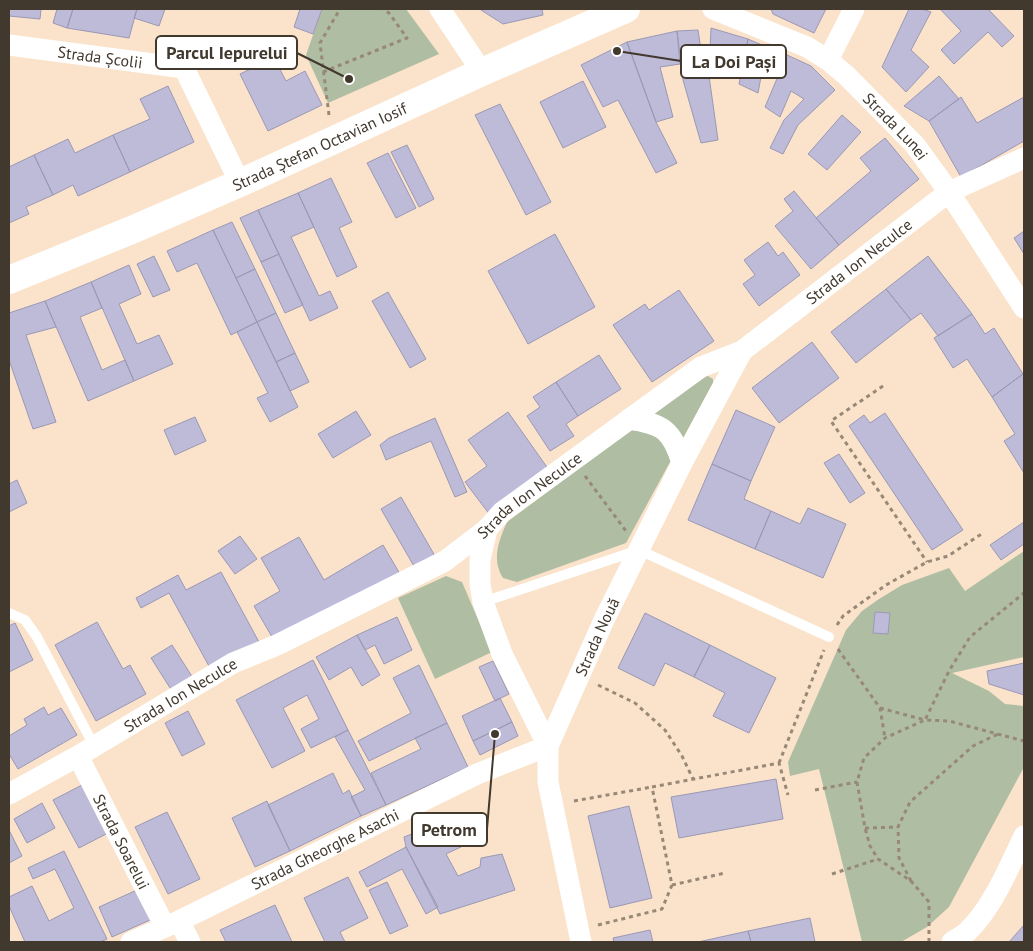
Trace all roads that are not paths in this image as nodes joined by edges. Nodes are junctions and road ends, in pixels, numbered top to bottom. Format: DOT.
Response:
graph roads {
  1 [pos="440,9"];
  2 [pos="626,9"];
  3 [pos="713,9"];
  4 [pos="854,9"];
  5 [pos="9,45"];
  6 [pos="828,60"];
  7 [pos="482,72"];
  8 [pos="1024,158"];
  9 [pos="240,183"];
  10 [pos="948,192"];
  11 [pos="9,280"];
  12 [pos="1024,308"];
  13 [pos="742,352"];
  14 [pos="629,419"];
  15 [pos="682,463"];
  16 [pos="487,529"];
  17 [pos="640,550"];
  18 [pos="445,561"];
  19 [pos="482,593"];
  20 [pos="9,613"];
  21 [pos="829,637"];
  22 [pos="548,746"];
  23 [pos="86,751"];
  24 [pos="9,794"];
  25 [pos="1024,836"];
  26 [pos="172,924"];
  27 [pos="579,936"];
  28 [pos="131,942"];
  29 [pos="190,942"];
  30 [pos="952,942"];
  1 -- 7 [label="street"];
  2 -- 7 [label="main road, Strada Ștefan Octavian Iosif"];
  3 -- 6 [label="street, Strada Lunei"];
  4 -- 6 [label="street"];
  5 -- 9 [label="street, Strada Școlii"];
  6 -- 10 [label="street, Strada Lunei"];
  7 -- 9 [label="main road, Strada Ștefan Octavian Iosif"];
  8 -- 10 [label="street, Strada Ion Neculce"];
  9 -- 11 [label="main road, Strada Ștefan Octavian Iosif"];
  10 -- 12 [label="street, Strada Lunei"];
  10 -- 13 [label="street, Strada Ion Neculce"];
  13 -- 14 [label="street, Strada Ion Neculce"];
  13 -- 15 [label="street, Strada Nouă"];
  14 -- 15 [label="street"];
  14 -- 16 [label="street, Strada Ion Neculce"];
  15 -- 17 [label="street, Strada Nouă"];
  16 -- 18 [label="street, Strada Ion Neculce"];
  16 -- 19 [label="street"];
  17 -- 19 [label="lane"];
  17 -- 21 [label="lane"];
  17 -- 22 [label="street, Strada Nouă"];
  18 -- 19 [label="street"];
  18 -- 23 [label="street, Strada Ion Neculce"];
  19 -- 22 [label="street"];
  20 -- 23 [label="lane, Strada Soarelui"];
  22 -- 26 [label="street, Strada Gheorghe Asachi"];
  22 -- 27 [label="street, Strada Nouă"];
  23 -- 24 [label="street, Strada Ion Neculce"];
  23 -- 26 [label="street, Strada Soarelui"];
  25 -- 30 [label="street"];
  26 -- 28 [label="street, Strada Gheorghe Asachi"];
  26 -- 29 [label="street, Strada Soarelui"];
}
